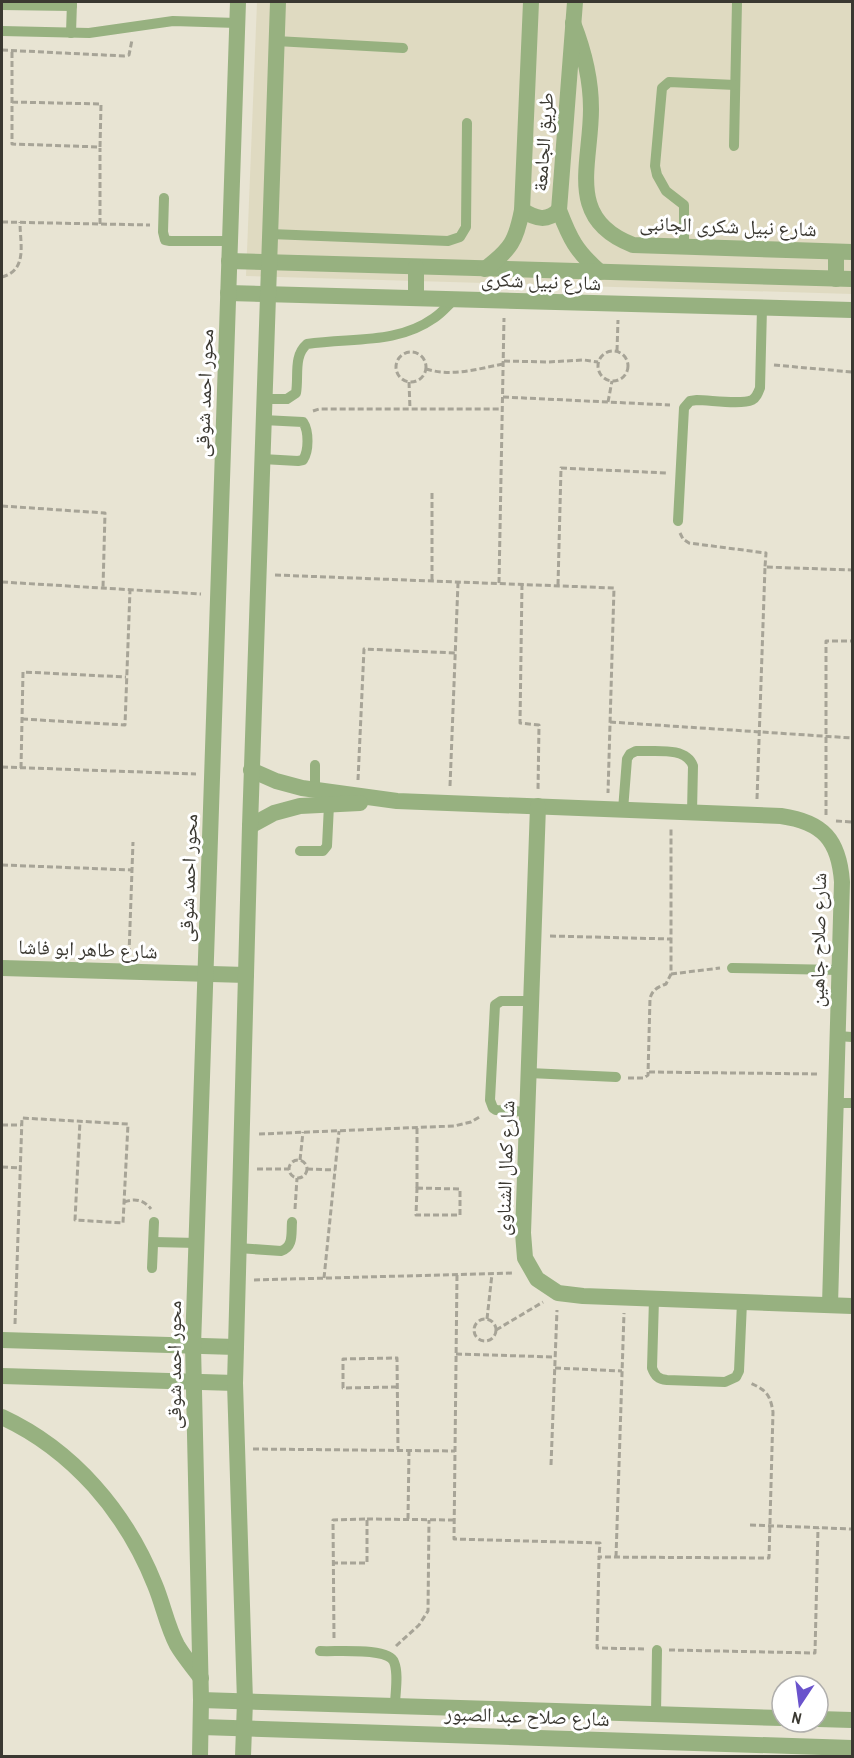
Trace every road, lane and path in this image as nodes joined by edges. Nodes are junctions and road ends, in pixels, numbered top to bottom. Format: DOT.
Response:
graph roads {
  1 [pos="238,2"];
  2 [pos="278,2"];
  3 [pos="531,2"];
  4 [pos="574,2"];
  5 [pos="737,2"];
  6 [pos="72,4"];
  7 [pos="2,5"];
  8 [pos="572,22"];
  9 [pos="237,23"];
  10 [pos="132,26"];
  11 [pos="2,31"];
  12 [pos="71,33"];
  13 [pos="276,41"];
  14 [pos="403,48"];
  15 [pos="2,50"];
  16 [pos="12,51"];
  17 [pos="735,85"];
  18 [pos="12,102"];
  19 [pos="467,123"];
  20 [pos="734,146"];
  21 [pos="100,147"];
  22 [pos="164,198"];
  23 [pos="522,210"];
  24 [pos="560,210"];
  25 [pos="2,222"];
  26 [pos="20,222"];
  27 [pos="100,224"];
  28 [pos="164,225"];
  29 [pos="270,234"];
  30 [pos="230,241"];
  31 [pos="684,247"];
  32 [pos="844,252"];
  33 [pos="229,261"];
  34 [pos="269,262"];
  35 [pos="416,267"];
  36 [pos="485,269"];
  37 [pos="600,272"];
  38 [pos="2,277"];
  39 [pos="844,279"];
  40 [pos="228,293"];
  41 [pos="267,294"];
  42 [pos="416,298"];
  43 [pos="455,299"];
  44 [pos="505,300"];
  45 [pos="618,304"];
  46 [pos="762,308"];
  47 [pos="852,310"];
  48 [pos="617,351"];
  49 [pos="503,362"];
  50 [pos="598,362"];
  51 [pos="760,364"];
  52 [pos="426,369"];
  53 [pos="852,372"];
  54 [pos="612,381"];
  55 [pos="409,382"];
  56 [pos="503,398"];
  57 [pos="264,399"];
  58 [pos="608,402"];
  59 [pos="684,408"];
  60 [pos="411,409"];
  61 [pos="502,409"];
  62 [pos="263,420"];
  63 [pos="303,422"];
  64 [pos="262,459"];
  65 [pos="680,474"];
  66 [pos="432,492"];
  67 [pos="2,506"];
  68 [pos="678,521"];
  69 [pos="765,567"];
  70 [pos="852,570"];
  71 [pos="258,575"];
  72 [pos="432,581"];
  73 [pos="2,582"];
  74 [pos="458,582"];
  75 [pos="500,584"];
  76 [pos="522,584"];
  77 [pos="558,585"];
  78 [pos="103,588"];
  79 [pos="130,590"];
  80 [pos="218,595"];
  81 [pos="852,641"];
  82 [pos="455,653"];
  83 [pos="127,677"];
  84 [pos="22,719"];
  85 [pos="610,722"];
  86 [pos="759,732"];
  87 [pos="826,736"];
  88 [pos="852,738"];
  89 [pos="315,765"];
  90 [pos="2,767"];
  91 [pos="21,768"];
  92 [pos="252,770"];
  93 [pos="213,774"];
  94 [pos="315,789"];
  95 [pos="357,795"];
  96 [pos="397,801"];
  97 [pos="450,803"];
  98 [pos="329,805"];
  99 [pos="538,806"];
  100 [pos="615,809"];
  101 [pos="671,812"];
  102 [pos="692,812"];
  103 [pos="756,815"];
  104 [pos="826,820"];
  105 [pos="250,826"];
  106 [pos="133,842"];
  107 [pos="300,852"];
  108 [pos="2,865"];
  109 [pos="132,870"];
  110 [pos="534,936"];
  111 [pos="671,939"];
  112 [pos="2,968"];
  113 [pos="732,968"];
  114 [pos="839,970"];
  115 [pos="128,971"];
  116 [pos="206,973"];
  117 [pos="671,974"];
  118 [pos="246,975"];
  119 [pos="531,1001"];
  120 [pos="845,1036"];
  121 [pos="649,1072"];
  122 [pos="529,1073"];
  123 [pos="836,1074"];
  124 [pos="616,1077"];
  125 [pos="844,1103"];
  126 [pos="493,1108"];
  127 [pos="528,1112"];
  128 [pos="80,1121"];
  129 [pos="2,1125"];
  130 [pos="21,1125"];
  131 [pos="417,1128"];
  132 [pos="339,1131"];
  133 [pos="303,1132"];
  134 [pos="241,1135"];
  135 [pos="300,1160"];
  136 [pos="2,1167"];
  137 [pos="20,1168"];
  138 [pos="240,1169"];
  139 [pos="307,1169"];
  140 [pos="289,1170"];
  141 [pos="335,1170"];
  142 [pos="297,1178"];
  143 [pos="417,1188"];
  144 [pos="124,1202"];
  145 [pos="154,1221"];
  146 [pos="292,1222"];
  147 [pos="154,1242"];
  148 [pos="197,1243"];
  149 [pos="238,1248"];
  150 [pos="152,1269"];
  151 [pos="534,1273"];
  152 [pos="492,1274"];
  153 [pos="457,1275"];
  154 [pos="324,1278"];
  155 [pos="237,1281"];
  156 [pos="558,1293"];
  157 [pos="625,1298"];
  158 [pos="654,1299"];
  159 [pos="741,1302"];
  160 [pos="830,1305"];
  161 [pos="852,1306"];
  162 [pos="487,1320"];
  163 [pos="496,1330"];
  164 [pos="8,1341"];
  165 [pos="193,1346"];
  166 [pos="236,1347"];
  167 [pos="456,1354"];
  168 [pos="555,1358"];
  169 [pos="555,1368"];
  170 [pos="622,1371"];
  171 [pos="2,1376"];
  172 [pos="736,1377"];
  173 [pos="193,1382"];
  174 [pos="235,1383"];
  175 [pos="397,1388"];
  176 [pos="2,1417"];
  177 [pos="237,1448"];
  178 [pos="398,1450"];
  179 [pos="409,1450"];
  180 [pos="455,1451"];
  181 [pos="550,1465"];
  182 [pos="367,1520"];
  183 [pos="408,1520"];
  184 [pos="429,1520"];
  185 [pos="454,1520"];
  186 [pos="750,1525"];
  187 [pos="769,1525"];
  188 [pos="818,1528"];
  189 [pos="852,1529"];
  190 [pos="599,1557"];
  191 [pos="616,1557"];
  192 [pos="334,1563"];
  193 [pos="657,1650"];
  194 [pos="320,1651"];
  195 [pos="333,1652"];
  196 [pos="386,1654"];
  197 [pos="201,1678"];
  198 [pos="201,1700"];
  199 [pos="245,1701"];
  200 [pos="396,1706"];
  201 [pos="656,1714"];
  202 [pos="770,1718"];
  203 [pos="830,1719"];
  204 [pos="852,1719"];
  205 [pos="201,1727"];
  206 [pos="244,1728"];
  207 [pos="852,1748"];
  208 [pos="713,1750"];
  209 [pos="200,1756"];
  210 [pos="243,1756"];
  1 -- 9 [label="street, محور احمد شوقى"];
  2 -- 13 [label="street"];
  3 -- 23 [label="street, طريق الجامعة"];
  4 -- 8 [label="street, طريق الجامعة"];
  5 -- 17 [label="lane"];
  6 -- 7 [label="lane"];
  6 -- 12 [label="lane"];
  8 -- 24 [label="street, طريق الجامعة"];
  8 -- 31 [label="street, شارع نبيل شكرى الجانبى"];
  9 -- 10 [label="lane"];
  9 -- 30 [label="street, محور احمد شوقى"];
  10 -- 12 [label="lane"];
  10 -- 16 [label="path"];
  11 -- 12 [label="lane"];
  13 -- 14 [label="lane"];
  13 -- 29 [label="street"];
  15 -- 16 [label="path"];
  16 -- 18 [label="path"];
  17 -- 20 [label="lane"];
  17 -- 31 [label="lane"];
  18 -- 21 [label="path"];
  18 -- 21 [label="path"];
  19 -- 29 [label="lane"];
  21 -- 27 [label="path"];
  22 -- 28 [label="lane"];
  23 -- 24 [label="street"];
  23 -- 36 [label="street, طريق الجامعة"];
  24 -- 37 [label="street, طريق الجامعة"];
  25 -- 26 [label="path"];
  26 -- 27 [label="path"];
  26 -- 38 [label="path"];
  27 -- 28 [label="path"];
  28 -- 30 [label="lane"];
  29 -- 34 [label="street"];
  30 -- 33 [label="street, محور احمد شوقى"];
  31 -- 32 [label="street, شارع نبيل شكرى الجانبى"];
  32 -- 39 [label="street"];
  33 -- 34 [label="street, شارع نبيل شكرى"];
  33 -- 40 [label="street, محور احمد شوقى"];
  34 -- 35 [label="street, شارع نبيل شكرى"];
  34 -- 41 [label="street"];
  35 -- 36 [label="street, شارع نبيل شكرى"];
  35 -- 42 [label="street"];
  36 -- 37 [label="street, شارع نبيل شكرى"];
  37 -- 39 [label="street, شارع نبيل شكرى"];
  40 -- 41 [label="street, شارع نبيل شكرى"];
  40 -- 80 [label="street, محور احمد شوقى"];
  41 -- 42 [label="street, شارع نبيل شكرى"];
  41 -- 57 [label="street"];
  42 -- 43 [label="street, شارع نبيل شكرى"];
  43 -- 44 [label="street, شارع نبيل شكرى"];
  43 -- 57 [label="lane"];
  44 -- 45 [label="street, شارع نبيل شكرى"];
  44 -- 49 [label="path"];
  45 -- 46 [label="street, شارع نبيل شكرى"];
  45 -- 48 [label="path"];
  46 -- 47 [label="street, شارع نبيل شكرى"];
  46 -- 51 [label="lane"];
  48 -- 50 [label="path"];
  48 -- 54 [label="path"];
  49 -- 50 [label="path"];
  49 -- 52 [label="path"];
  49 -- 56 [label="path"];
  50 -- 54 [label="path"];
  51 -- 53 [label="path"];
  51 -- 59 [label="lane"];
  52 -- 55 [label="path"];
  52 -- 55 [label="path"];
  54 -- 58 [label="path"];
  55 -- 60 [label="path"];
  56 -- 58 [label="path"];
  56 -- 61 [label="path"];
  57 -- 62 [label="street"];
  58 -- 59 [label="path"];
  59 -- 65 [label="lane"];
  60 -- 61 [label="path"];
  60 -- 63 [label="path"];
  61 -- 75 [label="path"];
  62 -- 63 [label="lane"];
  62 -- 64 [label="street"];
  63 -- 64 [label="lane"];
  64 -- 71 [label="street"];
  65 -- 68 [label="lane"];
  65 -- 77 [label="path"];
  66 -- 72 [label="path"];
  67 -- 78 [label="path"];
  68 -- 69 [label="path"];
  69 -- 70 [label="path"];
  69 -- 86 [label="path"];
  71 -- 72 [label="path"];
  71 -- 92 [label="street"];
  72 -- 74 [label="path"];
  73 -- 78 [label="path"];
  74 -- 75 [label="path"];
  74 -- 82 [label="path"];
  75 -- 76 [label="path"];
  76 -- 77 [label="path"];
  76 -- 99 [label="path"];
  77 -- 85 [label="path"];
  78 -- 79 [label="path"];
  79 -- 80 [label="path"];
  79 -- 83 [label="path"];
  80 -- 93 [label="street, محور احمد شوقى"];
  81 -- 87 [label="path"];
  82 -- 95 [label="path"];
  82 -- 97 [label="path"];
  83 -- 84 [label="path"];
  83 -- 84 [label="path"];
  84 -- 91 [label="path"];
  85 -- 86 [label="path"];
  85 -- 100 [label="path"];
  86 -- 87 [label="path"];
  86 -- 103 [label="path"];
  87 -- 88 [label="path"];
  87 -- 104 [label="path"];
  89 -- 94 [label="lane"];
  90 -- 91 [label="path"];
  91 -- 93 [label="path"];
  92 -- 94 [label="street, شارع صلاح جاهين"];
  92 -- 105 [label="street"];
  93 -- 116 [label="street, محور احمد شوقى"];
  94 -- 95 [label="street, شارع صلاح جاهين"];
  95 -- 96 [label="street, شارع صلاح جاهين"];
  96 -- 97 [label="street, شارع صلاح جاهين"];
  96 -- 98 [label="street, شارع صلاح جاهين"];
  97 -- 99 [label="street, شارع صلاح جاهين"];
  98 -- 105 [label="street, شارع صلاح جاهين"];
  98 -- 107 [label="lane"];
  99 -- 100 [label="street, شارع صلاح جاهين"];
  99 -- 110 [label="street, شارع كمال الشناوى"];
  100 -- 101 [label="street, شارع صلاح جاهين"];
  100 -- 102 [label="lane"];
  101 -- 102 [label="street, شارع صلاح جاهين"];
  101 -- 111 [label="path"];
  102 -- 103 [label="street, شارع صلاح جاهين"];
  103 -- 114 [label="street, شارع صلاح جاهين"];
  105 -- 118 [label="street"];
  106 -- 109 [label="path"];
  108 -- 109 [label="path"];
  109 -- 115 [label="path"];
  110 -- 111 [label="path"];
  110 -- 119 [label="street, شارع كمال الشناوى"];
  111 -- 117 [label="path"];
  112 -- 115 [label="street, شارع طاهر ابو فاشا"];
  113 -- 114 [label="lane"];
  113 -- 117 [label="path"];
  114 -- 120 [label="street, شارع صلاح جاهين"];
  115 -- 116 [label="street, شارع طاهر ابو فاشا"];
  116 -- 118 [label="street, شارع طاهر ابو فاشا"];
  116 -- 148 [label="street, محور احمد شوقى"];
  117 -- 121 [label="path"];
  118 -- 134 [label="street"];
  119 -- 122 [label="street, شارع كمال الشناوى"];
  119 -- 126 [label="lane"];
  120 -- 123 [label="street, شارع صلاح جاهين"];
  121 -- 123 [label="path"];
  121 -- 124 [label="path"];
  122 -- 124 [label="lane"];
  122 -- 127 [label="street, شارع كمال الشناوى"];
  123 -- 125 [label="street, شارع صلاح جاهين"];
  125 -- 160 [label="street, شارع صلاح جاهين"];
  126 -- 127 [label="lane"];
  126 -- 131 [label="path"];
  127 -- 151 [label="street, شارع كمال الشناوى"];
  128 -- 130 [label="path"];
  128 -- 144 [label="path"];
  128 -- 144 [label="path"];
  129 -- 130 [label="path"];
  130 -- 137 [label="path"];
  131 -- 132 [label="path"];
  131 -- 143 [label="path"];
  132 -- 133 [label="path"];
  132 -- 141 [label="path"];
  133 -- 134 [label="path"];
  133 -- 135 [label="path"];
  134 -- 138 [label="street"];
  135 -- 139 [label="path"];
  135 -- 140 [label="path"];
  136 -- 137 [label="path"];
  137 -- 164 [label="path"];
  138 -- 140 [label="path"];
  138 -- 149 [label="street"];
  139 -- 141 [label="path"];
  139 -- 142 [label="path"];
  140 -- 142 [label="path"];
  141 -- 154 [label="path"];
  142 -- 146 [label="path"];
  143 -- 143 [label="path"];
  144 -- 145 [label="path"];
  145 -- 147 [label="lane"];
  146 -- 149 [label="lane"];
  147 -- 148 [label="lane"];
  147 -- 150 [label="lane"];
  148 -- 165 [label="street, محور احمد شوقى"];
  149 -- 155 [label="street"];
  151 -- 152 [label="path"];
  151 -- 156 [label="street, شارع كمال الشناوى"];
  152 -- 153 [label="path"];
  152 -- 162 [label="path"];
  153 -- 154 [label="path"];
  153 -- 167 [label="path"];
  154 -- 155 [label="path"];
  155 -- 166 [label="street"];
  156 -- 157 [label="street"];
  156 -- 163 [label="path"];
  156 -- 168 [label="path"];
  157 -- 158 [label="street"];
  157 -- 170 [label="path"];
  158 -- 159 [label="street"];
  158 -- 172 [label="lane"];
  159 -- 160 [label="street"];
  159 -- 172 [label="lane"];
  160 -- 161 [label="street"];
  162 -- 163 [label="path"];
  162 -- 163 [label="path"];
  164 -- 165 [label="street"];
  165 -- 166 [label="street"];
  165 -- 173 [label="street, محور احمد شوقى"];
  166 -- 174 [label="street"];
  167 -- 168 [label="path"];
  167 -- 180 [label="path"];
  168 -- 169 [label="path"];
  169 -- 170 [label="path"];
  169 -- 181 [label="path"];
  170 -- 191 [label="path"];
  171 -- 173 [label="street"];
  172 -- 187 [label="path"];
  173 -- 174 [label="street"];
  173 -- 197 [label="street, محور احمد شوقى"];
  174 -- 177 [label="street"];
  175 -- 175 [label="path"];
  175 -- 178 [label="path"];
  176 -- 197 [label="street"];
  177 -- 178 [label="path"];
  177 -- 199 [label="street"];
  178 -- 179 [label="path"];
  179 -- 180 [label="path"];
  179 -- 183 [label="path"];
  180 -- 185 [label="path"];
  182 -- 183 [label="path"];
  182 -- 192 [label="path"];
  182 -- 192 [label="path"];
  183 -- 184 [label="path"];
  184 -- 185 [label="path"];
  184 -- 196 [label="path"];
  185 -- 190 [label="path"];
  186 -- 187 [label="path"];
  187 -- 188 [label="path"];
  187 -- 191 [label="path"];
  188 -- 189 [label="path"];
  188 -- 193 [label="path"];
  190 -- 191 [label="path"];
  190 -- 193 [label="path"];
  192 -- 195 [label="path"];
  193 -- 201 [label="lane"];
  194 -- 195 [label="lane"];
  195 -- 196 [label="lane"];
  196 -- 200 [label="lane"];
  197 -- 198 [label="street, محور احمد شوقى"];
  198 -- 199 [label="street, شارع صلاح عبد الصبور"];
  198 -- 205 [label="street, محور احمد شوقى"];
  199 -- 200 [label="street, شارع صلاح عبد الصبور"];
  199 -- 206 [label="street"];
  200 -- 201 [label="street, شارع صلاح عبد الصبور"];
  201 -- 202 [label="street, شارع صلاح عبد الصبور"];
  203 -- 204 [label="street"];
  205 -- 206 [label="street, شارع صلاح عبد الصبور"];
  205 -- 209 [label="street, محور احمد شوقى"];
  206 -- 208 [label="street, شارع صلاح عبد الصبور"];
  206 -- 210 [label="street"];
  207 -- 208 [label="street, شارع صلاح عبد الصبور"];
}
